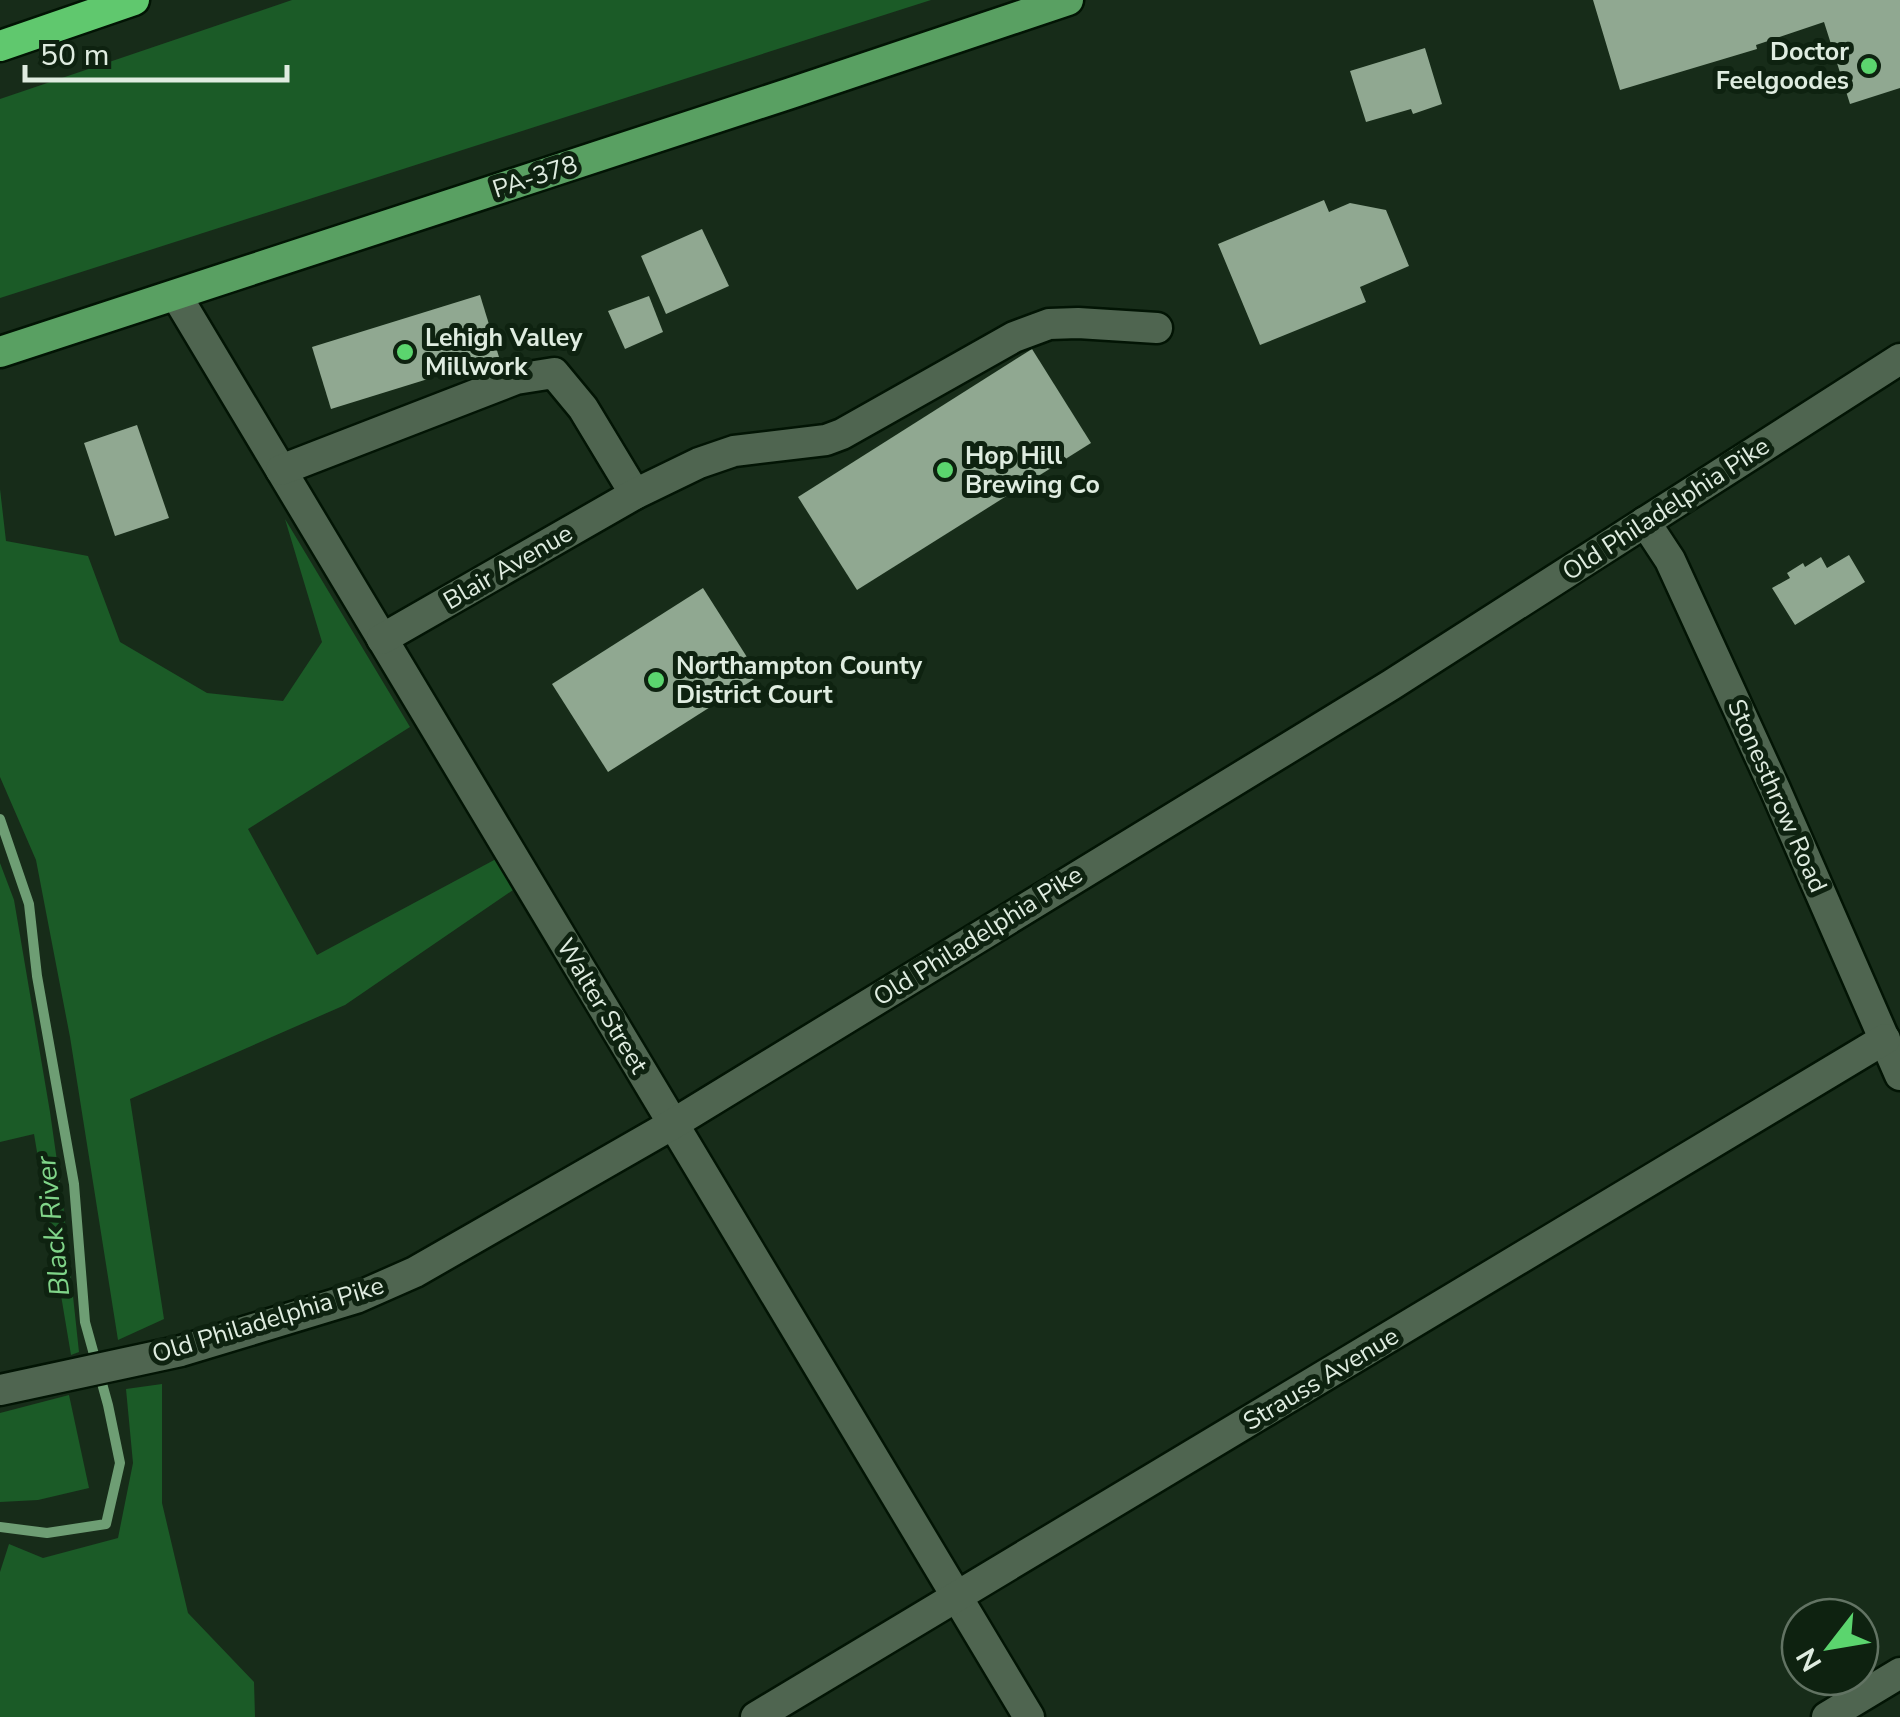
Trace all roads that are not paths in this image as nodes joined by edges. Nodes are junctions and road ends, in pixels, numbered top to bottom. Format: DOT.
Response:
graph roads {
  1 [pos="134,0"];
  2 [pos="1068,0"];
  3 [pos="0,46"];
  4 [pos="176,294"];
  5 [pos="1157,328"];
  6 [pos="0,352"];
  7 [pos="1900,360"];
  8 [pos="281,470"];
  9 [pos="635,494"];
  10 [pos="1645,522"];
  11 [pos="382,639"];
  12 [pos="1886,1039"];
  13 [pos="1900,1076"];
  14 [pos="673,1124"];
  15 [pos="0,1390"];
  16 [pos="958,1598"];
  17 [pos="1900,1673"];
  18 [pos="756,1717"];
  19 [pos="1029,1717"];
  20 [pos="1826,1717"];
  1 -- 3 [label="highway"];
  2 -- 4 [label="main road, PA-378"];
  4 -- 6 [label="main road, PA-378"];
  4 -- 8 [label="street, Walter Street"];
  5 -- 9 [label="street, Blair Avenue"];
  7 -- 10 [label="street, Old Philadelphia Pike"];
  8 -- 9 [label="street"];
  8 -- 11 [label="street, Walter Street"];
  9 -- 11 [label="street, Blair Avenue"];
  10 -- 12 [label="street, Stonesthrow Road"];
  10 -- 14 [label="street, Old Philadelphia Pike"];
  11 -- 14 [label="street, Walter Street"];
  12 -- 13 [label="street, Stonesthrow Road"];
  12 -- 16 [label="street, Strauss Avenue"];
  14 -- 15 [label="street, Old Philadelphia Pike"];
  14 -- 16 [label="street, Walter Street"];
  16 -- 18 [label="street, Strauss Avenue"];
  16 -- 19 [label="street, Walter Street"];
  17 -- 20 [label="street"];
}
